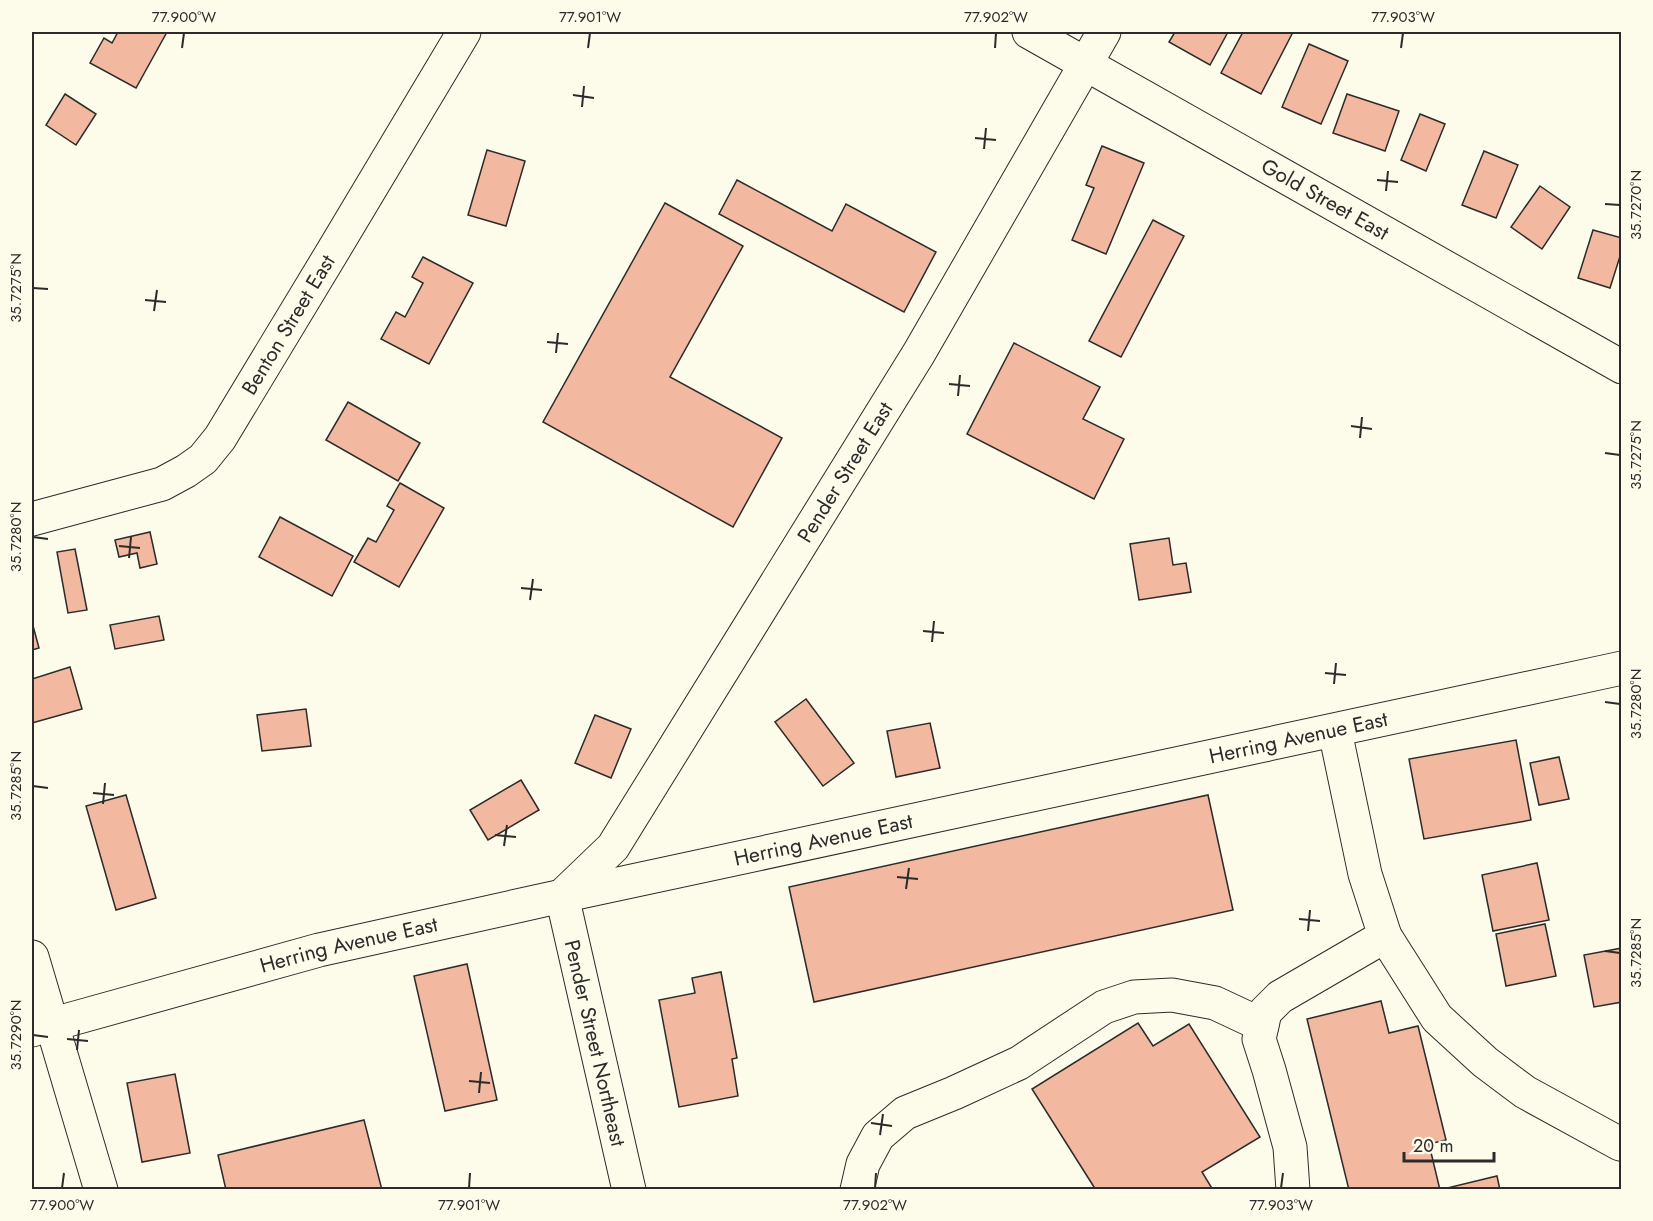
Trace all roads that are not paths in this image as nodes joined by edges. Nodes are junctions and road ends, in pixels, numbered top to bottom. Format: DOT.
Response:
graph roads {
  1 [pos="464,32"];
  2 [pos="1029,32"];
  3 [pos="1104,32"];
  4 [pos="1085,64"];
  5 [pos="1619,360"];
  6 [pos="32,519"];
  7 [pos="1622,668"];
  8 [pos="1335,731"];
  9 [pos="562,896"];
  10 [pos="1384,936"];
  11 [pos="32,957"];
  12 [pos="1262,1024"];
  13 [pos="42,1027"];
  14 [pos="1620,1144"];
  15 [pos="101,1190"];
  16 [pos="629,1190"];
  17 [pos="857,1190"];
  18 [pos="1293,1190"];
  1 -- 6 [label="street, Benton Street East"];
  2 -- 4 [label="street, Gold Street East"];
  3 -- 4 [label="street, Pender Street East"];
  4 -- 5 [label="street, Gold Street East"];
  4 -- 9 [label="street, Pender Street East"];
  7 -- 8 [label="street, Herring Avenue East"];
  8 -- 9 [label="street, Herring Avenue East"];
  8 -- 10 [label="street"];
  9 -- 13 [label="street, Herring Avenue East"];
  9 -- 16 [label="street, Pender Street Northeast"];
  10 -- 12 [label="street"];
  10 -- 14 [label="street"];
  11 -- 13 [label="street"];
  12 -- 17 [label="street"];
  12 -- 18 [label="street"];
  13 -- 15 [label="street"];
}
